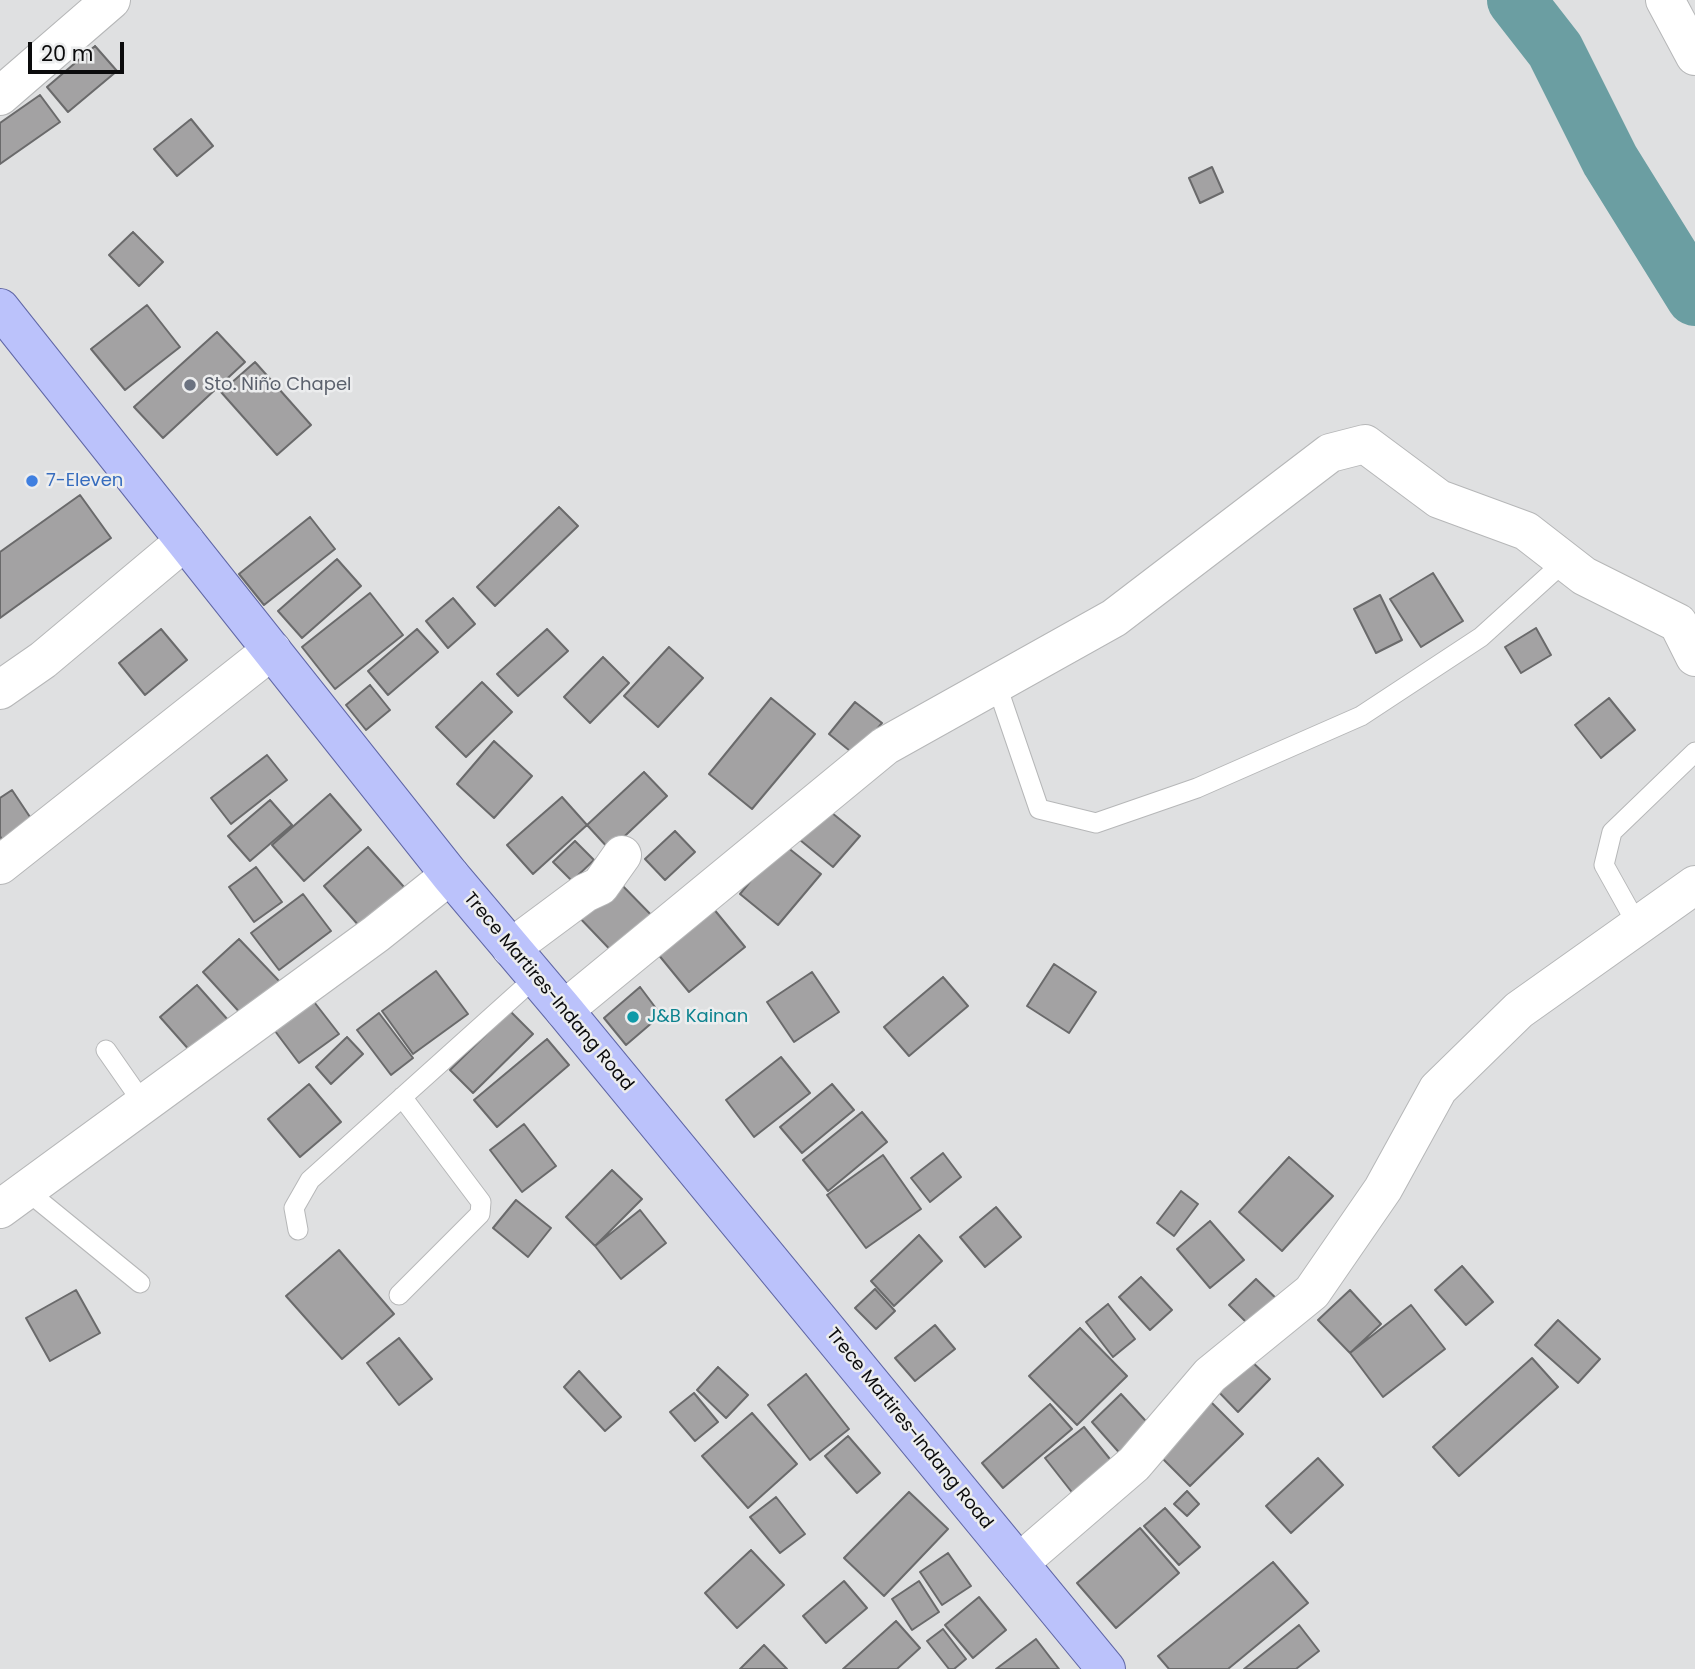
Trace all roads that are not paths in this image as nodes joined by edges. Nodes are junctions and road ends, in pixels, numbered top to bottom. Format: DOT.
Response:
graph roads {
  1 [pos="111,0"];
  2 [pos="1665,0"];
  3 [pos="1695,56"];
  4 [pos="0,96"];
  5 [pos="0,308"];
  6 [pos="185,541"];
  7 [pos="1565,561"];
  8 [pos="272,650"];
  9 [pos="1695,657"];
  10 [pos="996,684"];
  11 [pos="0,690"];
  12 [pos="1695,752"];
  13 [pos="622,856"];
  14 [pos="0,865"];
  15 [pos="450,875"];
  16 [pos="1695,885"];
  17 [pos="1638,926"];
  18 [pos="512,948"];
  19 [pos="536,977"];
  20 [pos="564,1010"];
  21 [pos="106,1050"];
  22 [pos="402,1097"];
  23 [pos="143,1103"];
  24 [pos="13,1199"];
  25 [pos="298,1230"];
  26 [pos="140,1283"];
  27 [pos="399,1295"];
  28 [pos="1019,1563"];
  29 [pos="1106,1669"];
  1 -- 4 [label="street"];
  2 -- 3 [label="street"];
  5 -- 6 [label="main road, Trece Martires-Indang Road"];
  6 -- 8 [label="main road, Trece Martires-Indang Road"];
  6 -- 11 [label="street"];
  7 -- 9 [label="street"];
  7 -- 10 [label="street"];
  7 -- 10 [label="lane"];
  8 -- 14 [label="street"];
  8 -- 15 [label="main road, Trece Martires-Indang Road"];
  10 -- 20 [label="street"];
  12 -- 17 [label="lane"];
  13 -- 18 [label="street"];
  15 -- 18 [label="main road, Trece Martires-Indang Road"];
  15 -- 23 [label="street"];
  16 -- 17 [label="street"];
  17 -- 28 [label="street"];
  18 -- 19 [label="main road, Trece Martires-Indang Road"];
  19 -- 20 [label="main road, Trece Martires-Indang Road"];
  19 -- 22 [label="lane"];
  20 -- 28 [label="main road, Trece Martires-Indang Road"];
  21 -- 23 [label="lane"];
  22 -- 25 [label="lane"];
  22 -- 27 [label="lane"];
  23 -- 24 [label="street"];
  24 -- 26 [label="lane"];
  28 -- 29 [label="main road, Trece Martires-Indang Road"];
}
